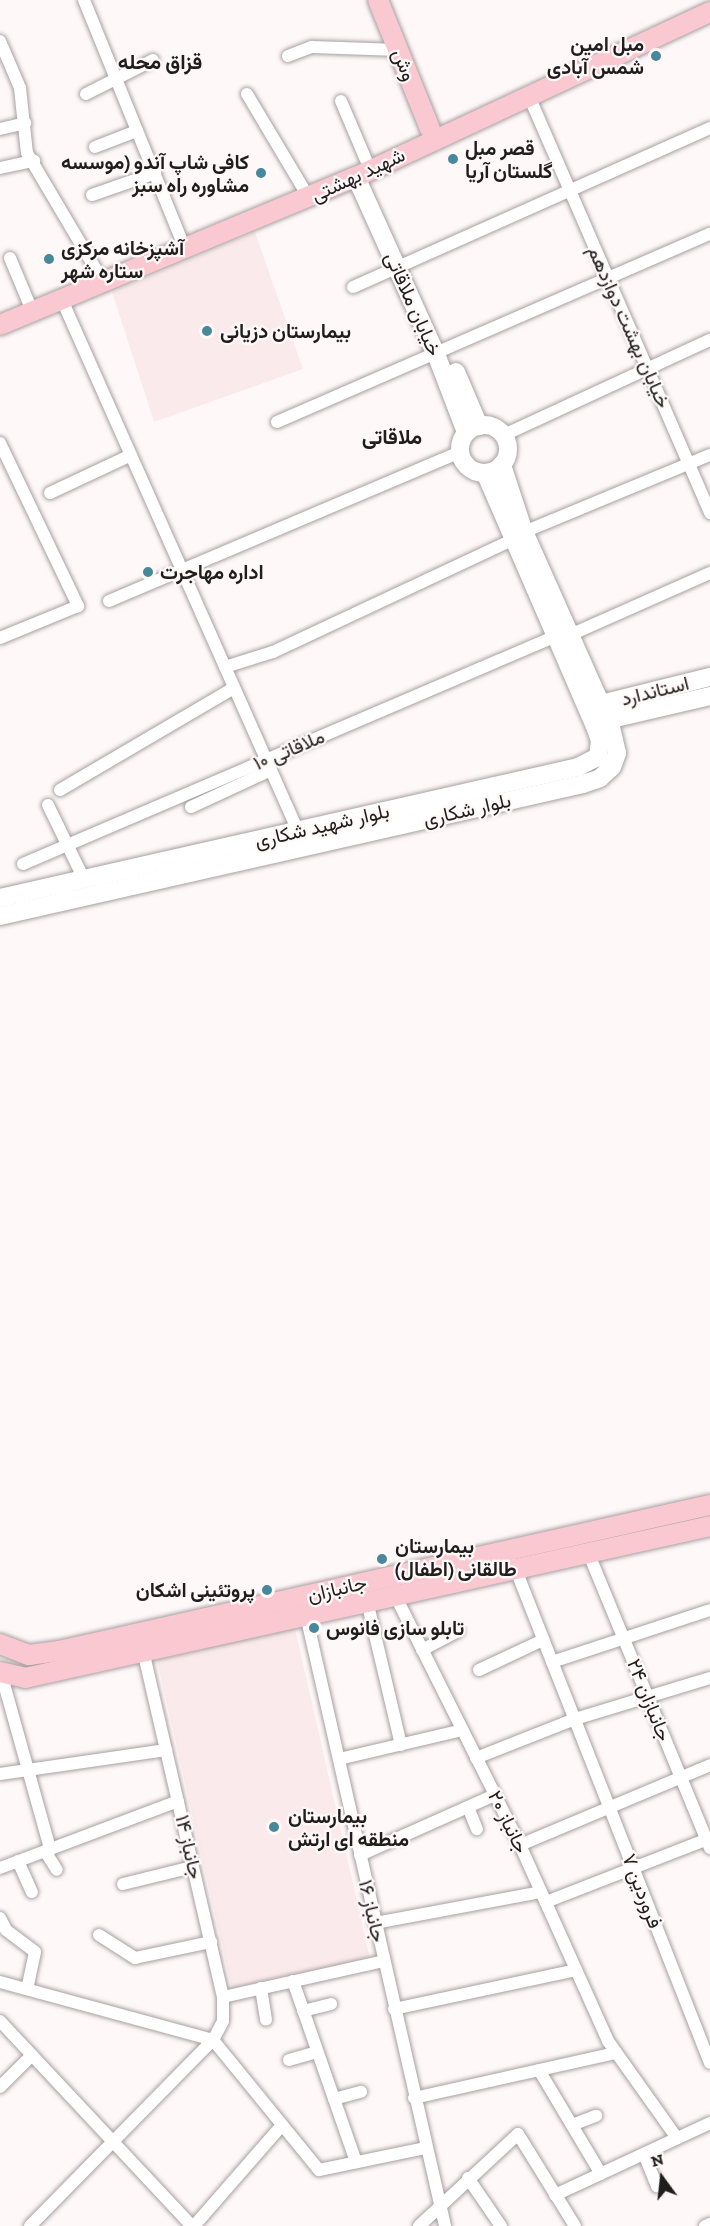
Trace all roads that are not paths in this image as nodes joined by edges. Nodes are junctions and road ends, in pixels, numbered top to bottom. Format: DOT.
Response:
graph roads {
  1 [pos="84,0"];
  2 [pos="378,0"];
  3 [pos="707,0"];
  4 [pos="710,12"];
  5 [pos="1,50"];
  6 [pos="398,50"];
  7 [pos="288,56"];
  8 [pos="153,60"];
  9 [pos="116,79"];
  10 [pos="86,94"];
  11 [pos="247,94"];
  12 [pos="528,94"];
  13 [pos="341,101"];
  14 [pos="25,123"];
  15 [pos="710,128"];
  16 [pos="0,129"];
  17 [pos="430,129"];
  18 [pos="137,131"];
  19 [pos="95,147"];
  20 [pos="34,161"];
  21 [pos="0,168"];
  22 [pos="360,168"];
  23 [pos="154,173"];
  24 [pos="303,188"];
  25 [pos="570,190"];
  26 [pos="92,195"];
  27 [pos="710,234"];
  28 [pos="181,239"];
  29 [pos="10,258"];
  30 [pos="401,264"];
  31 [pos="98,273"];
  32 [pos="609,280"];
  33 [pos="353,287"];
  34 [pos="62,300"];
  35 [pos="28,301"];
  36 [pos="0,313"];
  37 [pos="0,325"];
  38 [pos="710,340"];
  39 [pos="441,351"];
  40 [pos="648,370"];
  41 [pos="277,422"];
  42 [pos="473,429"];
  43 [pos="504,435"];
  44 [pos="0,443"];
  45 [pos="460,452"];
  46 [pos="131,454"];
  47 [pos="710,454"];
  48 [pos="689,464"];
  49 [pos="502,465"];
  50 [pos="484,473"];
  51 [pos="50,494"];
  52 [pos="710,513"];
  53 [pos="519,536"];
  54 [pos="181,568"];
  55 [pos="710,573"];
  56 [pos="109,601"];
  57 [pos="563,635"];
  58 [pos="0,638"];
  59 [pos="225,667"];
  60 [pos="710,677"];
  61 [pos="234,688"];
  62 [pos="710,696"];
  63 [pos="628,706"];
  64 [pos="600,713"];
  65 [pos="270,768"];
  66 [pos="60,790"];
  67 [pos="48,805"];
  68 [pos="191,807"];
  69 [pos="298,831"];
  70 [pos="84,879"];
  71 [pos="107,883"];
  72 [pos="0,898"];
  73 [pos="0,916"];
  74 [pos="710,1505"];
  75 [pos="709,1528"];
  76 [pos="588,1552"];
  77 [pos="513,1559"];
  78 [pos="394,1595"];
  79 [pos="368,1601"];
  80 [pos="710,1610"];
  81 [pos="306,1615"];
  82 [pos="212,1626"];
  83 [pos="458,1631"];
  84 [pos="543,1640"];
  85 [pos="624,1640"];
  86 [pos="0,1644"];
  87 [pos="422,1650"];
  88 [pos="143,1652"];
  89 [pos="552,1662"];
  90 [pos="479,1670"];
  91 [pos="1,1672"];
  92 [pos="710,1678"];
  93 [pos="648,1698"];
  94 [pos="5,1702"];
  95 [pos="575,1719"];
  96 [pos="463,1730"];
  97 [pos="401,1745"];
  98 [pos="166,1750"];
  99 [pos="476,1758"];
  100 [pos="339,1759"];
  101 [pos="710,1765"];
  102 [pos="29,1770"];
  103 [pos="0,1774"];
  104 [pos="680,1776"];
  105 [pos="495,1795"];
  106 [pos="178,1801"];
  107 [pos="609,1805"];
  108 [pos="468,1807"];
  109 [pos="477,1829"];
  110 [pos="709,1842"];
  111 [pos="520,1845"];
  112 [pos="48,1850"];
  113 [pos="360,1855"];
  114 [pos="18,1862"];
  115 [pos="633,1866"];
  116 [pos="193,1867"];
  117 [pos="0,1868"];
  118 [pos="57,1869"];
  119 [pos="123,1884"];
  120 [pos="32,1892"];
  121 [pos="544,1897"];
  122 [pos="0,1918"];
  123 [pos="375,1923"];
  124 [pos="99,1935"];
  125 [pos="211,1942"];
  126 [pos="384,1961"];
  127 [pos="576,1970"];
  128 [pos="293,1981"];
  129 [pos="0,1982"];
  130 [pos="261,1988"];
  131 [pos="27,1989"];
  132 [pos="224,1997"];
  133 [pos="331,2004"];
  134 [pos="394,2009"];
  135 [pos="303,2011"];
  136 [pos="266,2020"];
  137 [pos="0,2021"];
  138 [pos="213,2040"];
  139 [pos="317,2052"];
  140 [pos="616,2053"];
  141 [pos="32,2055"];
  142 [pos="289,2060"];
  143 [pos="710,2063"];
  144 [pos="539,2070"];
  145 [pos="0,2087"];
  146 [pos="361,2092"];
  147 [pos="414,2098"];
  148 [pos="334,2100"];
  149 [pos="596,2116"];
  150 [pos="710,2123"];
  151 [pos="282,2125"];
  152 [pos="572,2125"];
  153 [pos="677,2138"];
  154 [pos="115,2144"];
  155 [pos="425,2148"];
  156 [pos="644,2154"];
  157 [pos="356,2162"];
  158 [pos="601,2174"];
  159 [pos="468,2178"];
  160 [pos="657,2187"];
  161 [pos="555,2195"];
  162 [pos="439,2207"];
  163 [pos="710,2224"];
  164 [pos="30,2226"];
  165 [pos="193,2226"];
  166 [pos="419,2226"];
  167 [pos="446,2226"];
  168 [pos="501,2226"];
  169 [pos="575,2226"];
  170 [pos="705,2226"];
  1 -- 9 [label="street"];
  2 -- 6 [label="main road, وش"];
  3 -- 17 [label="main road, شهید بهشتی"];
  4 -- 12 [label="main road, شهید بهشتی"];
  5 -- 14 [label="street"];
  6 -- 7 [label="street"];
  6 -- 17 [label="main road, وش"];
  8 -- 9 [label="street"];
  9 -- 10 [label="street"];
  9 -- 18 [label="street"];
  11 -- 24 [label="street"];
  12 -- 22 [label="main road, شهید بهشتی"];
  12 -- 25 [label="street, خیابان بهشت دوازدهم"];
  13 -- 22 [label="street"];
  14 -- 16 [label="street"];
  14 -- 20 [label="street"];
  15 -- 25 [label="street"];
  17 -- 22 [label="main road, شهید بهشتی"];
  18 -- 19 [label="street"];
  18 -- 23 [label="street"];
  20 -- 21 [label="street"];
  20 -- 31 [label="street"];
  22 -- 24 [label="main road, شهید بهشتی"];
  22 -- 30 [label="main road, خیابان ملاقاتی"];
  22 -- 34 [label="main road, شهید بهشتی"];
  23 -- 26 [label="street"];
  23 -- 28 [label="street"];
  24 -- 28 [label="main road, شهید بهشتی"];
  25 -- 30 [label="street"];
  25 -- 32 [label="street, خیابان بهشت دوازدهم"];
  27 -- 32 [label="street"];
  28 -- 31 [label="main road, شهید بهشتی"];
  29 -- 35 [label="street"];
  30 -- 33 [label="street"];
  30 -- 39 [label="main road, خیابان ملاقاتی"];
  31 -- 35 [label="main road, شهید بهشتی"];
  32 -- 39 [label="street"];
  32 -- 40 [label="street, خیابان بهشت دوازدهم"];
  34 -- 37 [label="main road, شهید بهشتی"];
  34 -- 46 [label="street"];
  35 -- 36 [label="main road, شهید بهشتی"];
  38 -- 40 [label="street"];
  39 -- 41 [label="street"];
  39 -- 42 [label="main road, خیابان ملاقاتی"];
  40 -- 43 [label="street"];
  40 -- 48 [label="street, خیابان بهشت دوازدهم"];
  42 -- 43 [label="main road"];
  42 -- 45 [label="main road"];
  43 -- 49 [label="main road"];
  44 -- 58 [label="street"];
  45 -- 50 [label="main road"];
  45 -- 54 [label="street"];
  46 -- 51 [label="street"];
  46 -- 54 [label="street"];
  47 -- 48 [label="street"];
  48 -- 52 [label="street, خیابان بهشت دوازدهم"];
  48 -- 53 [label="street"];
  49 -- 50 [label="main road"];
  49 -- 53 [label="main road, بلوار شکاری"];
  50 -- 53 [label="main road, بلوار شکاری"];
  53 -- 57 [label="main road, بلوار شکاری"];
  53 -- 59 [label="street"];
  54 -- 56 [label="street"];
  54 -- 59 [label="street"];
  55 -- 57 [label="street, ۱۰ ملاقاتی"];
  57 -- 64 [label="main road, بلوار شکاری"];
  57 -- 65 [label="street, ۱۰ ملاقاتی"];
  59 -- 61 [label="street"];
  60 -- 63 [label="main road, استاندارد"];
  61 -- 65 [label="street"];
  61 -- 66 [label="street"];
  62 -- 63 [label="main road, استاندارد"];
  63 -- 64 [label="main road, استاندارد"];
  64 -- 69 [label="main road, بلوار شهید شکاری"];
  64 -- 71 [label="main road, بلوار شکاری"];
  65 -- 68 [label="street"];
  65 -- 69 [label="street"];
  67 -- 70 [label="street"];
  69 -- 71 [label="main road, بلوار شهید شکاری"];
  70 -- 71 [label="main road, بلوار شهید شکاری"];
  70 -- 72 [label="main road, بلوار شهید شکاری"];
  71 -- 73 [label="main road, بلوار شکاری"];
  74 -- 77 [label="main road, جانبازان"];
  75 -- 76 [label="main road, جانبازان"];
  76 -- 77 [label="main road, جانبازان"];
  76 -- 85 [label="street, جانبازان ۲۴"];
  77 -- 78 [label="main road, جانبازان"];
  77 -- 82 [label="main road, جانبازان"];
  77 -- 84 [label="street, فروردین ۷"];
  78 -- 79 [label="main road, جانبازان"];
  78 -- 87 [label="street, ۲۰ جانباز"];
  79 -- 81 [label="main road, جانبازان"];
  79 -- 97 [label="street"];
  80 -- 85 [label="street"];
  81 -- 82 [label="main road, جانبازان"];
  81 -- 100 [label="street, جانباز ۱۶"];
  82 -- 86 [label="main road, جانبازان"];
  82 -- 88 [label="main road, جانبازان"];
  83 -- 87 [label="street"];
  84 -- 89 [label="street, فروردین ۷"];
  84 -- 90 [label="street"];
  85 -- 89 [label="street"];
  85 -- 93 [label="street, جانبازان ۲۴"];
  87 -- 96 [label="street, ۲۰ جانباز"];
  88 -- 91 [label="main road, جانبازان"];
  88 -- 98 [label="street, جانباز ۱۴"];
  89 -- 95 [label="street, فروردین ۷"];
  91 -- 94 [label="street"];
  92 -- 93 [label="street"];
  93 -- 95 [label="street"];
  93 -- 104 [label="street, جانبازان ۲۴"];
  94 -- 102 [label="street"];
  95 -- 99 [label="street"];
  95 -- 107 [label="street, فروردین ۷"];
  96 -- 97 [label="street"];
  96 -- 99 [label="street, ۲۰ جانباز"];
  97 -- 100 [label="street"];
  98 -- 102 [label="street"];
  98 -- 106 [label="street, جانباز ۱۴"];
  99 -- 105 [label="street, ۲۰ جانباز"];
  100 -- 113 [label="street, جانباز ۱۶"];
  101 -- 104 [label="street"];
  102 -- 103 [label="street"];
  102 -- 112 [label="street"];
  104 -- 107 [label="street"];
  104 -- 110 [label="street, جانبازان ۲۴"];
  105 -- 108 [label="street"];
  105 -- 111 [label="street, ۲۰ جانباز"];
  106 -- 112 [label="street"];
  106 -- 116 [label="street, جانباز ۱۴"];
  107 -- 111 [label="street"];
  107 -- 115 [label="street, فروردین ۷"];
  108 -- 109 [label="street"];
  108 -- 113 [label="street"];
  110 -- 115 [label="street"];
  111 -- 121 [label="street, ۲۰ جانباز"];
  112 -- 114 [label="street"];
  112 -- 118 [label="street"];
  113 -- 123 [label="street, جانباز ۱۶"];
  114 -- 117 [label="street"];
  114 -- 120 [label="street"];
  115 -- 121 [label="street"];
  115 -- 143 [label="street, فروردین ۷"];
  116 -- 119 [label="street"];
  116 -- 125 [label="street, جانباز ۱۴"];
  121 -- 123 [label="street"];
  121 -- 127 [label="street, ۲۰ جانباز"];
  122 -- 131 [label="street"];
  123 -- 126 [label="street, جانباز ۱۶"];
  124 -- 125 [label="street"];
  125 -- 132 [label="street, جانباز ۱۴"];
  126 -- 128 [label="street"];
  126 -- 134 [label="street, جانباز ۱۶"];
  127 -- 134 [label="street"];
  127 -- 140 [label="street, ۲۰ جانباز"];
  128 -- 130 [label="street"];
  128 -- 135 [label="street"];
  129 -- 131 [label="street"];
  130 -- 132 [label="street"];
  130 -- 136 [label="street"];
  131 -- 138 [label="street"];
  132 -- 138 [label="street, جانباز ۱۴"];
  133 -- 135 [label="street"];
  134 -- 147 [label="street, جانباز ۱۶"];
  135 -- 139 [label="street"];
  137 -- 141 [label="street"];
  138 -- 151 [label="street"];
  138 -- 154 [label="street"];
  139 -- 142 [label="street"];
  139 -- 148 [label="street"];
  140 -- 144 [label="street"];
  140 -- 153 [label="street, ۲۰ جانباز"];
  141 -- 145 [label="street"];
  141 -- 154 [label="street"];
  144 -- 147 [label="street"];
  144 -- 152 [label="street"];
  146 -- 148 [label="street"];
  147 -- 155 [label="street, جانباز ۱۶"];
  148 -- 157 [label="street"];
  149 -- 152 [label="street"];
  150 -- 153 [label="street"];
  151 -- 157 [label="street"];
  151 -- 165 [label="street"];
  152 -- 158 [label="street"];
  153 -- 156 [label="street"];
  154 -- 164 [label="street"];
  154 -- 165 [label="street"];
  155 -- 157 [label="street"];
  155 -- 162 [label="street, جانباز ۱۶"];
  156 -- 158 [label="street"];
  156 -- 160 [label="street"];
  158 -- 161 [label="street"];
  159 -- 161 [label="street"];
  159 -- 162 [label="street"];
  159 -- 168 [label="street"];
  161 -- 169 [label="street"];
  162 -- 166 [label="street"];
  162 -- 167 [label="street, جانباز ۱۶"];
  163 -- 170 [label="street"];
}
